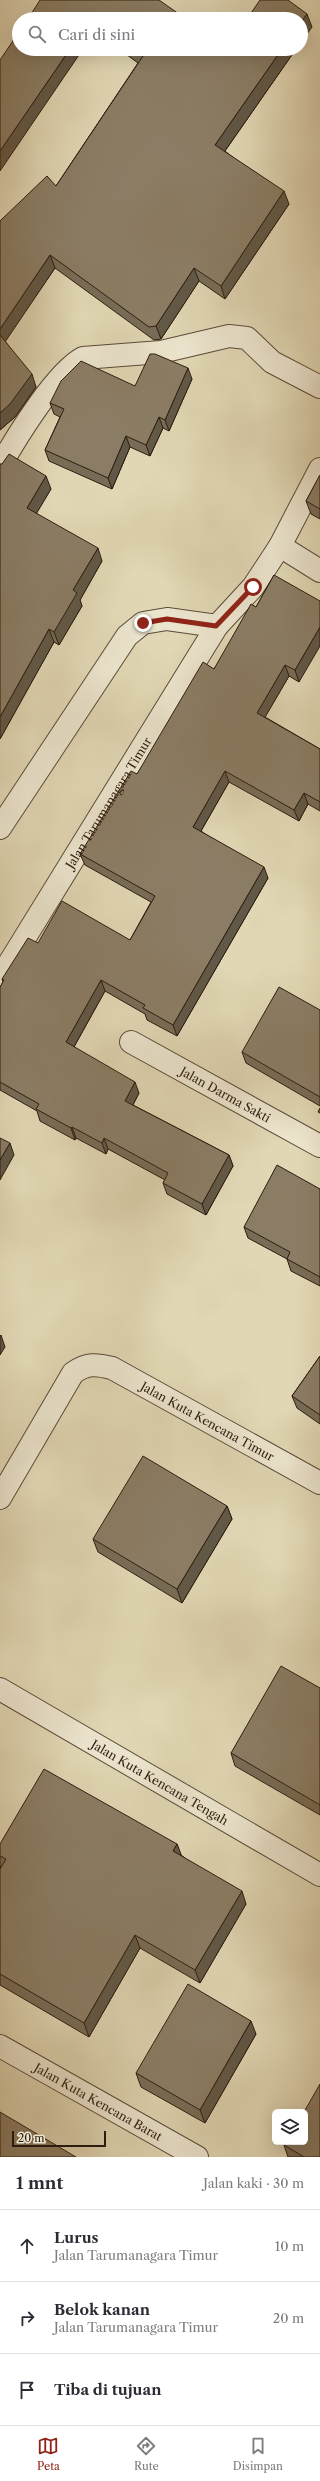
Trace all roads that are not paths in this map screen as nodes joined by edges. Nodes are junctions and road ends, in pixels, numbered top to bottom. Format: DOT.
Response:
graph roads {
  1 [pos="320,388"];
  2 [pos="0,466"];
  3 [pos="320,470"];
  4 [pos="280,546"];
  5 [pos="320,571"];
  6 [pos="216,626"];
  7 [pos="0,828"];
  8 [pos="0,978"];
  9 [pos="131,1042"];
  10 [pos="320,1146"];
  11 [pos="320,1483"];
  12 [pos="0,1498"];
  13 [pos="0,1688"];
  14 [pos="320,1875"];
  15 [pos="0,2046"];
  16 [pos="197,2157"];
  1 -- 2 [label="street"];
  3 -- 4 [label="street, Jalan Tarumanagara Timur"];
  4 -- 5 [label="street"];
  4 -- 6 [label="street, Jalan Tarumanagara Timur"];
  6 -- 7 [label="street"];
  6 -- 8 [label="street, Jalan Tarumanagara Timur"];
  9 -- 10 [label="street, Jalan Darma Sakti"];
  11 -- 12 [label="street, Jalan Kuta Kencana Timur"];
  13 -- 14 [label="street, Jalan Kuta Kencana Tengah"];
  15 -- 16 [label="street, Jalan Kuta Kencana Barat"];
}
